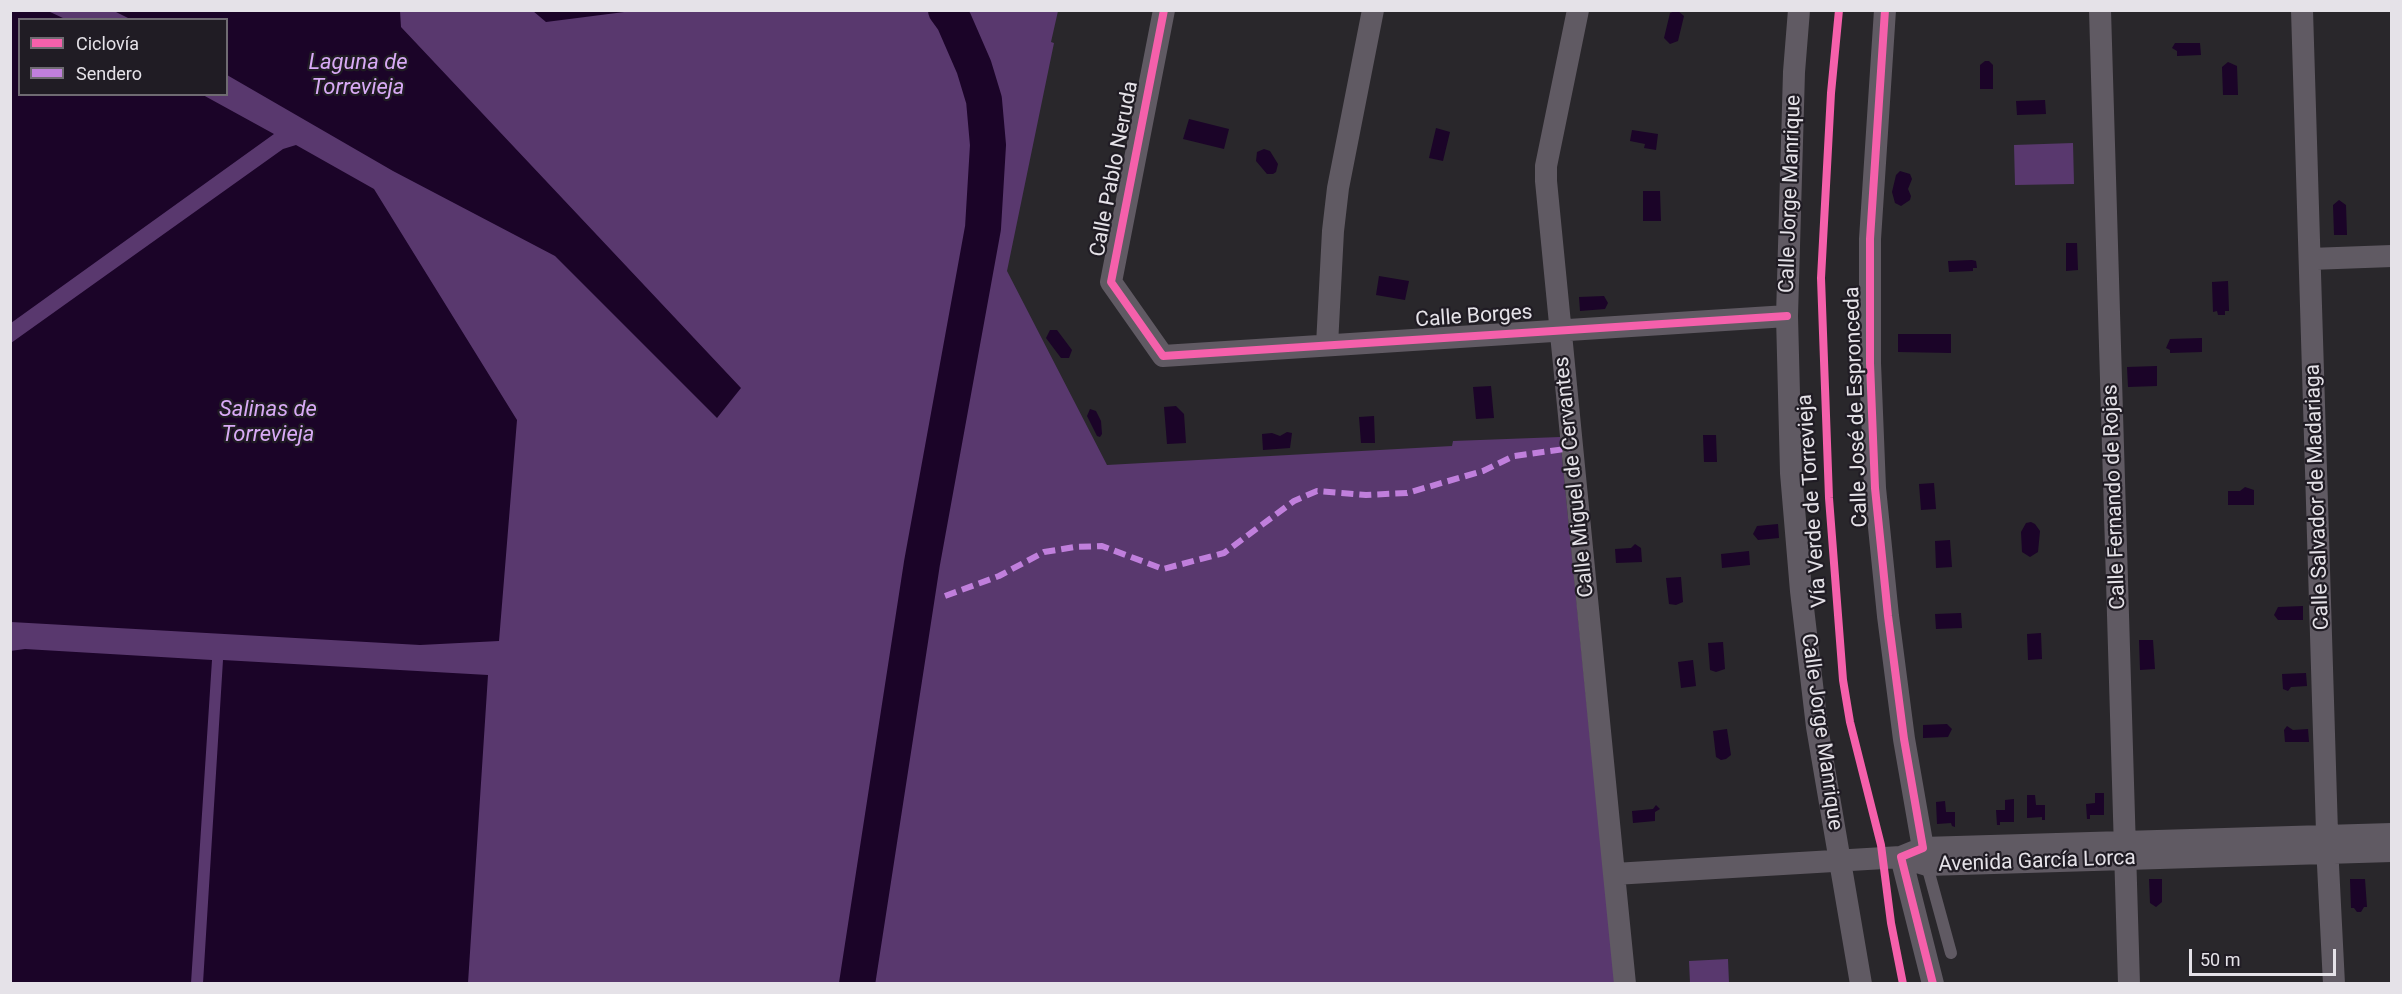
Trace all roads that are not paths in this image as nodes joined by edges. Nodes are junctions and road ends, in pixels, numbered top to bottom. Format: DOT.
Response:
graph roads {
  1 [pos="1164,10"];
  2 [pos="1373,10"];
  3 [pos="1578,10"];
  4 [pos="1799,10"];
  5 [pos="1885,10"];
  6 [pos="2100,10"];
  7 [pos="2302,10"];
  8 [pos="2391,256"];
  9 [pos="2310,259"];
  10 [pos="1787,316"];
  11 [pos="1560,330"];
  12 [pos="1327,345"];
  13 [pos="1163,356"];
  14 [pos="2391,834"];
  15 [pos="2328,845"];
  16 [pos="2126,851"];
  17 [pos="2391,851"];
  18 [pos="1925,856"];
  19 [pos="1902,857"];
  20 [pos="1839,861"];
  21 [pos="1614,874"];
  22 [pos="1951,953"];
  23 [pos="1625,984"];
  24 [pos="1861,984"];
  25 [pos="1933,984"];
  26 [pos="2130,984"];
  27 [pos="2334,984"];
  1 -- 13 [label="street, Calle Pablo Neruda"];
  2 -- 12 [label="street"];
  3 -- 11 [label="street, Calle Miguel de Cervantes"];
  4 -- 10 [label="street, Calle Jorge Manrique"];
  5 -- 18 [label="street, Calle José de Espronceda"];
  6 -- 16 [label="street, Calle Fernando de Rojas"];
  7 -- 9 [label="street, Calle Salvador de Madariaga"];
  8 -- 9 [label="street"];
  9 -- 15 [label="street, Calle Salvador de Madariaga"];
  10 -- 11 [label="street, Calle Borges"];
  10 -- 20 [label="street, Calle Jorge Manrique"];
  11 -- 12 [label="street, Calle Borges"];
  11 -- 21 [label="street, Calle Miguel de Cervantes"];
  12 -- 13 [label="street, Calle Borges"];
  14 -- 15 [label="street, Avenida García Lorca"];
  15 -- 16 [label="street, Avenida García Lorca"];
  15 -- 17 [label="street, Avenida García Lorca"];
  15 -- 27 [label="street, Calle Salvador de Madariaga"];
  16 -- 18 [label="street, Avenida García Lorca"];
  16 -- 26 [label="street, Calle Fernando de Rojas"];
  18 -- 19 [label="street, Avenida García Lorca"];
  18 -- 22 [label="lane"];
  19 -- 20 [label="street, Avenida García Lorca"];
  19 -- 25 [label="street"];
  20 -- 21 [label="street, Avenida García Lorca"];
  20 -- 24 [label="street, Calle Jorge Manrique"];
  21 -- 23 [label="street"];
}
